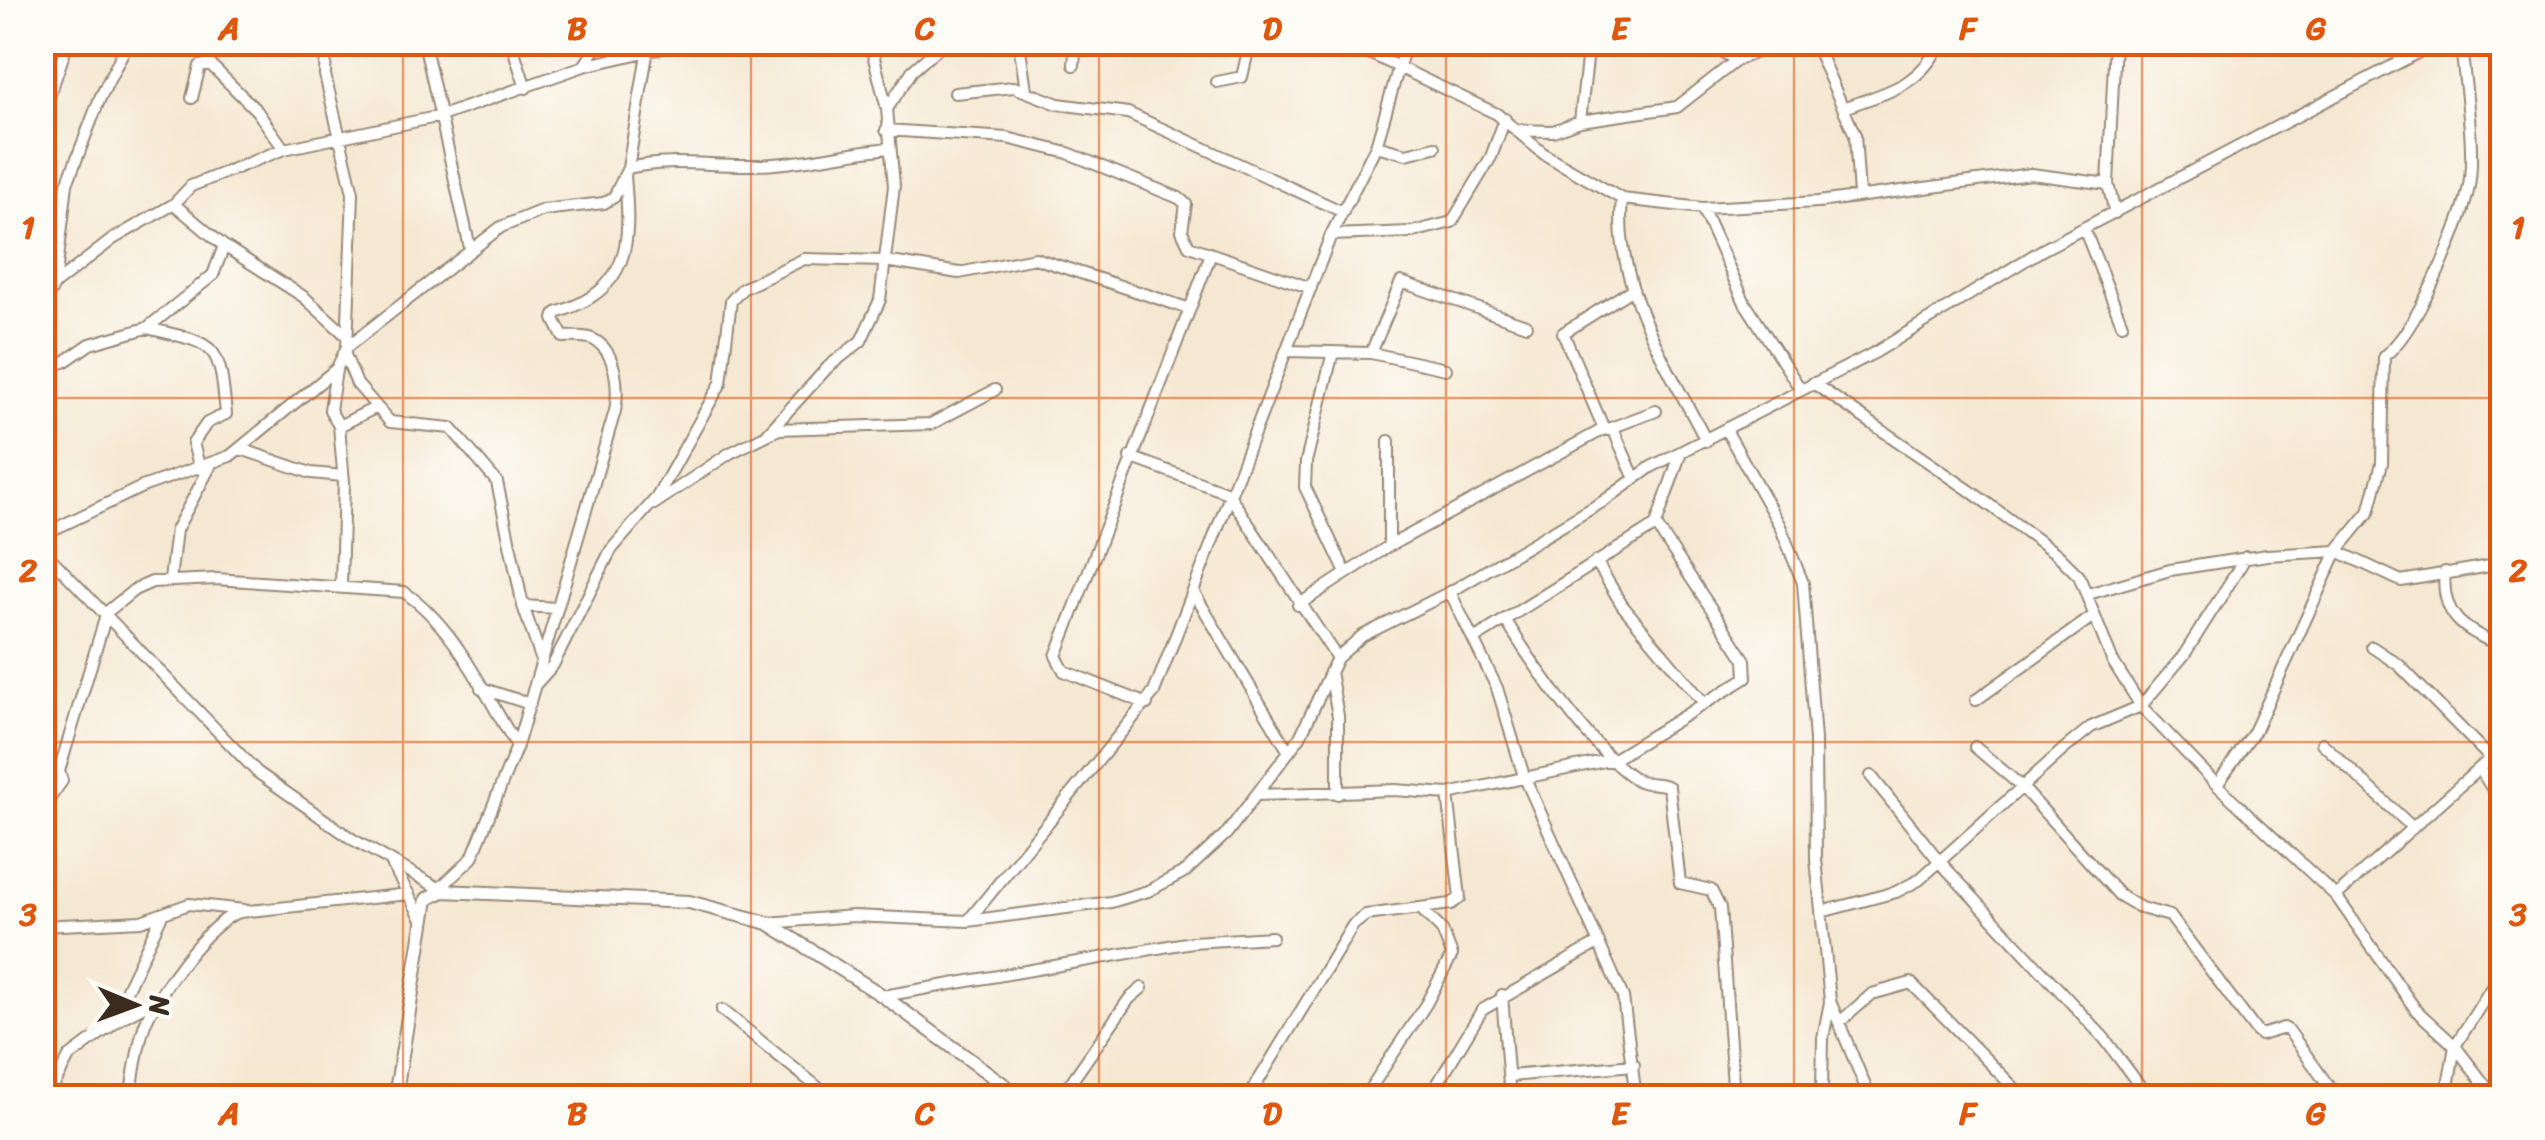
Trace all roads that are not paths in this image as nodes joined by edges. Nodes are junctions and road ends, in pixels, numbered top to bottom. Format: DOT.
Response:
graph roads {
  1 [pos="68,42"];
  2 [pos="128,42"];
  3 [pos="326,42"];
  4 [pos="424,42"];
  5 [pos="511,42"];
  6 [pos="600,42"];
  7 [pos="688,42"];
  8 [pos="870,42"];
  9 [pos="945,42"];
  10 [pos="1019,42"];
  11 [pos="1076,42"];
  12 [pos="1250,42"];
  13 [pos="1346,42"];
  14 [pos="1406,42"];
  15 [pos="1590,42"];
  16 [pos="1704,42"];
  17 [pos="1781,42"];
  18 [pos="1814,42"];
  19 [pos="1940,42"];
  20 [pos="2115,42"];
  21 [pos="2389,42"];
  22 [pos="2438,42"];
  23 [pos="2462,42"];
  24 [pos="647,54"];
  25 [pos="2401,59"];
  26 [pos="1737,60"];
  27 [pos="1074,65"];
  28 [pos="584,66"];
  29 [pos="1398,69"];
  30 [pos="1217,82"];
  31 [pos="526,88"];
  32 [pos="1026,90"];
  33 [pos="954,93"];
  34 [pos="192,98"];
  35 [pos="1844,108"];
  36 [pos="887,109"];
  37 [pos="441,116"];
  38 [pos="42,117"];
  39 [pos="1505,119"];
  40 [pos="1580,122"];
  41 [pos="886,130"];
  42 [pos="1521,130"];
  43 [pos="340,136"];
  44 [pos="1376,146"];
  45 [pos="1435,147"];
  46 [pos="889,148"];
  47 [pos="284,149"];
  48 [pos="626,172"];
  49 [pos="2108,184"];
  50 [pos="1859,196"];
  51 [pos="1622,199"];
  52 [pos="174,204"];
  53 [pos="1702,208"];
  54 [pos="1343,212"];
  55 [pos="2116,213"];
  56 [pos="2084,231"];
  57 [pos="1332,235"];
  58 [pos="224,246"];
  59 [pos="470,248"];
  60 [pos="1212,254"];
  61 [pos="885,261"];
  62 [pos="54,284"];
  63 [pos="1311,288"];
  64 [pos="1630,290"];
  65 [pos="42,306"];
  66 [pos="1187,308"];
  67 [pos="2122,324"];
  68 [pos="1526,325"];
  69 [pos="147,328"];
  70 [pos="346,346"];
  71 [pos="1286,352"];
  72 [pos="1334,352"];
  73 [pos="1371,354"];
  74 [pos="42,367"];
  75 [pos="1446,369"];
  76 [pos="336,370"];
  77 [pos="1813,383"];
  78 [pos="994,390"];
  79 [pos="1801,390"];
  80 [pos="377,406"];
  81 [pos="1656,410"];
  82 [pos="338,426"];
  83 [pos="1606,429"];
  84 [pos="1726,430"];
  85 [pos="767,434"];
  86 [pos="1389,441"];
  87 [pos="1706,441"];
  88 [pos="241,448"];
  89 [pos="1681,452"];
  90 [pos="1130,457"];
  91 [pos="205,468"];
  92 [pos="343,476"];
  93 [pos="1635,479"];
  94 [pos="1228,493"];
  95 [pos="645,510"];
  96 [pos="1656,525"];
  97 [pos="42,535"];
  98 [pos="1389,546"];
  99 [pos="42,549"];
  100 [pos="2337,551"];
  101 [pos="2246,557"];
  102 [pos="1596,561"];
  103 [pos="2502,564"];
  104 [pos="1346,572"];
  105 [pos="2445,572"];
  106 [pos="170,580"];
  107 [pos="340,585"];
  108 [pos="1193,591"];
  109 [pos="1450,592"];
  110 [pos="2088,594"];
  111 [pos="1298,604"];
  112 [pos="523,606"];
  113 [pos="558,608"];
  114 [pos="107,612"];
  115 [pos="2092,617"];
  116 [pos="1505,619"];
  117 [pos="1474,639"];
  118 [pos="2502,646"];
  119 [pos="2372,647"];
  120 [pos="1338,658"];
  121 [pos="542,661"];
  122 [pos="1330,672"];
  123 [pos="535,685"];
  124 [pos="480,688"];
  125 [pos="1976,700"];
  126 [pos="530,704"];
  127 [pos="1147,704"];
  128 [pos="1704,704"];
  129 [pos="2141,706"];
  130 [pos="2322,742"];
  131 [pos="517,746"];
  132 [pos="1975,748"];
  133 [pos="2502,748"];
  134 [pos="1289,752"];
  135 [pos="42,754"];
  136 [pos="2491,758"];
  137 [pos="1614,759"];
  138 [pos="2480,769"];
  139 [pos="58,771"];
  140 [pos="1524,776"];
  141 [pos="1871,776"];
  142 [pos="2216,785"];
  143 [pos="2021,786"];
  144 [pos="1338,794"];
  145 [pos="1448,794"];
  146 [pos="1258,795"];
  147 [pos="2502,804"];
  148 [pos="42,808"];
  149 [pos="2413,828"];
  150 [pos="391,861"];
  151 [pos="1940,862"];
  152 [pos="441,890"];
  153 [pos="409,894"];
  154 [pos="2336,896"];
  155 [pos="1420,908"];
  156 [pos="250,911"];
  157 [pos="1821,912"];
  158 [pos="162,915"];
  159 [pos="422,920"];
  160 [pos="968,921"];
  161 [pos="768,923"];
  162 [pos="42,926"];
  163 [pos="1272,937"];
  164 [pos="1598,943"];
  165 [pos="2502,971"];
  166 [pos="1142,988"];
  167 [pos="162,996"];
  168 [pos="883,996"];
  169 [pos="1502,996"];
  170 [pos="1830,1002"];
  171 [pos="722,1010"];
  172 [pos="1841,1021"];
  173 [pos="108,1030"];
  174 [pos="2454,1046"];
  175 [pos="1634,1065"];
  176 [pos="1509,1076"];
  177 [pos="1822,1091"];
  178 [pos="47,1098"];
  179 [pos="130,1098"];
  180 [pos="395,1098"];
  181 [pos="830,1098"];
  182 [pos="1022,1098"];
  183 [pos="1060,1098"];
  184 [pos="1248,1098"];
  185 [pos="1364,1098"];
  186 [pos="1429,1098"];
  187 [pos="1510,1098"];
  188 [pos="1636,1098"];
  189 [pos="1734,1098"];
  190 [pos="1870,1098"];
  191 [pos="2024,1098"];
  192 [pos="2149,1098"];
  193 [pos="2337,1098"];
  194 [pos="2446,1098"];
  195 [pos="2496,1098"];
  1 -- 38 [label="street"];
  2 -- 62 [label="street"];
  3 -- 43 [label="street"];
  4 -- 37 [label="street"];
  5 -- 31 [label="street"];
  6 -- 28 [label="street"];
  7 -- 24 [label="street"];
  8 -- 36 [label="street"];
  9 -- 36 [label="street"];
  10 -- 32 [label="street"];
  11 -- 27 [label="street"];
  12 -- 30 [label="street"];
  13 -- 29 [label="street"];
  14 -- 29 [label="street"];
  15 -- 40 [label="street"];
  16 -- 26 [label="street"];
  17 -- 26 [label="street"];
  18 -- 35 [label="street"];
  19 -- 35 [label="street"];
  20 -- 49 [label="street"];
  21 -- 25 [label="street"];
  22 -- 25 [label="street"];
  23 -- 100 [label="street"];
  24 -- 28 [label="street"];
  24 -- 48 [label="street"];
  25 -- 55 [label="street"];
  26 -- 40 [label="street"];
  28 -- 31 [label="street"];
  29 -- 39 [label="street"];
  29 -- 44 [label="street"];
  31 -- 37 [label="street"];
  32 -- 33 [label="street"];
  32 -- 54 [label="street"];
  34 -- 47 [label="street"];
  35 -- 50 [label="street"];
  36 -- 41 [label="street"];
  37 -- 43 [label="street"];
  37 -- 59 [label="street"];
  39 -- 42 [label="street"];
  39 -- 57 [label="street"];
  40 -- 42 [label="street"];
  41 -- 46 [label="street"];
  41 -- 60 [label="street"];
  42 -- 51 [label="street"];
  43 -- 47 [label="street"];
  43 -- 70 [label="street"];
  44 -- 45 [label="street"];
  44 -- 54 [label="street"];
  46 -- 48 [label="street"];
  46 -- 61 [label="street"];
  47 -- 52 [label="street"];
  48 -- 59 [label="street"];
  48 -- 113 [label="street"];
  49 -- 50 [label="street"];
  49 -- 55 [label="street"];
  50 -- 53 [label="street"];
  51 -- 53 [label="street"];
  51 -- 64 [label="street"];
  52 -- 58 [label="street"];
  52 -- 62 [label="street"];
  53 -- 79 [label="street"];
  54 -- 57 [label="street"];
  55 -- 56 [label="street"];
  56 -- 67 [label="street"];
  56 -- 77 [label="street"];
  57 -- 63 [label="street"];
  58 -- 69 [label="street"];
  58 -- 70 [label="street"];
  59 -- 70 [label="street"];
  60 -- 63 [label="street"];
  60 -- 66 [label="street"];
  61 -- 66 [label="street"];
  61 -- 85 [label="street"];
  61 -- 95 [label="street"];
  62 -- 65 [label="street"];
  63 -- 71 [label="street"];
  64 -- 83 [label="street"];
  64 -- 87 [label="street"];
  66 -- 90 [label="street"];
  68 -- 73 [label="street"];
  69 -- 74 [label="street"];
  69 -- 91 [label="street"];
  70 -- 76 [label="street"];
  70 -- 80 [label="street"];
  71 -- 72 [label="street"];
  71 -- 94 [label="street"];
  72 -- 73 [label="street"];
  72 -- 104 [label="street"];
  73 -- 75 [label="street"];
  76 -- 82 [label="street"];
  76 -- 88 [label="street"];
  77 -- 79 [label="street"];
  77 -- 110 [label="street"];
  78 -- 85 [label="street"];
  79 -- 84 [label="street"];
  80 -- 82 [label="street"];
  80 -- 112 [label="street"];
  81 -- 83 [label="street"];
  82 -- 92 [label="street"];
  83 -- 93 [label="street"];
  83 -- 98 [label="street"];
  84 -- 87 [label="street"];
  84 -- 157 [label="street"];
  85 -- 95 [label="street"];
  86 -- 98 [label="street"];
  87 -- 89 [label="street"];
  88 -- 91 [label="street"];
  88 -- 92 [label="street"];
  89 -- 93 [label="street"];
  89 -- 96 [label="street"];
  90 -- 94 [label="street"];
  90 -- 127 [label="street"];
  91 -- 97 [label="street"];
  91 -- 106 [label="street"];
  92 -- 107 [label="street"];
  93 -- 109 [label="street"];
  94 -- 108 [label="street"];
  94 -- 111 [label="street"];
  95 -- 123 [label="street"];
  96 -- 102 [label="street"];
  96 -- 128 [label="street"];
  98 -- 104 [label="street"];
  99 -- 114 [label="street"];
  100 -- 101 [label="street"];
  100 -- 105 [label="street"];
  100 -- 142 [label="street"];
  101 -- 110 [label="street"];
  101 -- 129 [label="street"];
  102 -- 116 [label="street"];
  102 -- 128 [label="street"];
  103 -- 105 [label="street"];
  104 -- 111 [label="street"];
  105 -- 118 [label="street"];
  106 -- 107 [label="street"];
  106 -- 114 [label="street"];
  107 -- 124 [label="street"];
  108 -- 127 [label="street"];
  108 -- 134 [label="street"];
  109 -- 117 [label="street"];
  109 -- 120 [label="street"];
  110 -- 115 [label="street"];
  111 -- 120 [label="street"];
  112 -- 113 [label="street"];
  112 -- 121 [label="street"];
  113 -- 121 [label="street"];
  114 -- 139 [label="street"];
  114 -- 150 [label="street"];
  115 -- 125 [label="street"];
  115 -- 129 [label="street"];
  116 -- 117 [label="street"];
  116 -- 137 [label="street"];
  117 -- 140 [label="street"];
  119 -- 136 [label="street"];
  120 -- 122 [label="street"];
  121 -- 123 [label="street"];
  122 -- 134 [label="street"];
  122 -- 144 [label="street"];
  123 -- 126 [label="street"];
  124 -- 126 [label="street"];
  124 -- 131 [label="street"];
  126 -- 131 [label="street"];
  127 -- 160 [label="street"];
  128 -- 137 [label="street"];
  129 -- 142 [label="street"];
  129 -- 143 [label="street"];
  130 -- 149 [label="street"];
  131 -- 152 [label="street"];
  132 -- 143 [label="street"];
  133 -- 136 [label="street"];
  134 -- 146 [label="street"];
  135 -- 139 [label="street"];
  136 -- 138 [label="street"];
  137 -- 140 [label="street"];
  137 -- 189 [label="street"];
  138 -- 147 [label="street"];
  138 -- 149 [label="street"];
  139 -- 148 [label="street"];
  140 -- 145 [label="street"];
  140 -- 164 [label="street"];
  141 -- 151 [label="street"];
  142 -- 154 [label="street"];
  143 -- 151 [label="street"];
  143 -- 193 [label="street"];
  144 -- 145 [label="street"];
  144 -- 146 [label="street"];
  145 -- 155 [label="street"];
  146 -- 160 [label="street"];
  149 -- 154 [label="street"];
  150 -- 152 [label="street"];
  150 -- 153 [label="street"];
  151 -- 157 [label="street"];
  151 -- 192 [label="street"];
  152 -- 159 [label="street"];
  152 -- 161 [label="street"];
  153 -- 156 [label="street"];
  153 -- 159 [label="street"];
  154 -- 174 [label="street"];
  155 -- 184 [label="street"];
  155 -- 185 [label="street"];
  156 -- 158 [label="street"];
  156 -- 167 [label="street"];
  157 -- 170 [label="street"];
  158 -- 162 [label="street"];
  158 -- 173 [label="street"];
  159 -- 180 [label="street"];
  160 -- 161 [label="street"];
  161 -- 168 [label="street"];
  163 -- 168 [label="street"];
  164 -- 169 [label="street"];
  164 -- 175 [label="street"];
  165 -- 174 [label="street"];
  166 -- 183 [label="street"];
  167 -- 173 [label="street"];
  167 -- 179 [label="street"];
  168 -- 182 [label="street"];
  169 -- 176 [label="street"];
  169 -- 186 [label="street"];
  170 -- 172 [label="street"];
  170 -- 177 [label="street"];
  171 -- 181 [label="street"];
  172 -- 190 [label="street"];
  172 -- 191 [label="street"];
  173 -- 178 [label="street"];
  174 -- 194 [label="street"];
  174 -- 195 [label="street"];
  175 -- 176 [label="street"];
  175 -- 188 [label="street"];
  176 -- 187 [label="street"];
}
